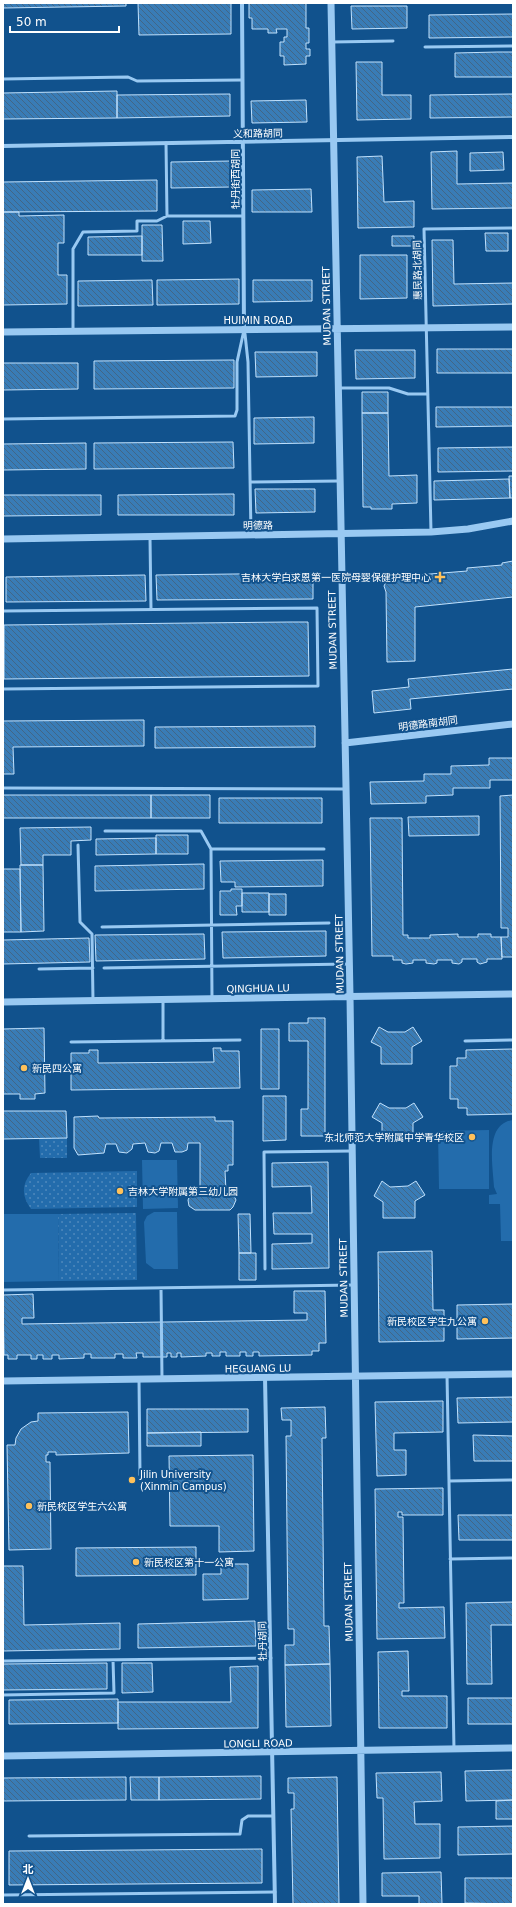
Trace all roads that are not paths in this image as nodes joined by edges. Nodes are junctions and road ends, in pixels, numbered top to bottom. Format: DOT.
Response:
graph roads {
  1 [pos="242,3"];
  2 [pos="331,3"];
  3 [pos="393,41"];
  4 [pos="332,42"];
  5 [pos="513,46"];
  6 [pos="425,48"];
  7 [pos="3,78"];
  8 [pos="242,80"];
  9 [pos="513,137"];
  10 [pos="333,140"];
  11 [pos="243,142"];
  12 [pos="166,143"];
  13 [pos="3,146"];
  14 [pos="167,216"];
  15 [pos="243,216"];
  16 [pos="513,228"];
  17 [pos="513,327"];
  18 [pos="426,328"];
  19 [pos="336,329"];
  20 [pos="244,330"];
  21 [pos="3,332"];
  22 [pos="73,332"];
  23 [pos="338,388"];
  24 [pos="428,394"];
  25 [pos="3,419"];
  26 [pos="340,481"];
  27 [pos="250,482"];
  28 [pos="513,521"];
  29 [pos="431,532"];
  30 [pos="340,534"];
  31 [pos="251,535"];
  32 [pos="150,537"];
  33 [pos="3,539"];
  34 [pos="151,610"];
  35 [pos="3,612"];
  36 [pos="3,689"];
  37 [pos="513,724"];
  38 [pos="344,743"];
  39 [pos="3,788"];
  40 [pos="345,789"];
  41 [pos="105,831"];
  42 [pos="78,845"];
  43 [pos="211,849"];
  44 [pos="324,849"];
  45 [pos="329,924"];
  46 [pos="211,925"];
  47 [pos="102,927"];
  48 [pos="349,964"];
  49 [pos="212,966"];
  50 [pos="93,968"];
  51 [pos="104,968"];
  52 [pos="39,969"];
  53 [pos="513,994"];
  54 [pos="350,996"];
  55 [pos="212,999"];
  56 [pos="93,1000"];
  57 [pos="163,1000"];
  58 [pos="3,1002"];
  59 [pos="240,1040"];
  60 [pos="513,1040"];
  61 [pos="163,1041"];
  62 [pos="466,1041"];
  63 [pos="71,1042"];
  64 [pos="352,1151"];
  65 [pos="265,1269"];
  66 [pos="353,1285"];
  67 [pos="161,1288"];
  68 [pos="3,1290"];
  69 [pos="513,1374"];
  70 [pos="447,1375"];
  71 [pos="355,1376"];
  72 [pos="265,1377"];
  73 [pos="139,1379"];
  74 [pos="162,1379"];
  75 [pos="3,1381"];
  76 [pos="140,1475"];
  77 [pos="513,1480"];
  78 [pos="449,1481"];
  79 [pos="513,1558"];
  80 [pos="450,1559"];
  81 [pos="271,1658"];
  82 [pos="114,1660"];
  83 [pos="3,1661"];
  84 [pos="3,1695"];
  85 [pos="513,1748"];
  86 [pos="454,1749"];
  87 [pos="360,1751"];
  88 [pos="272,1752"];
  89 [pos="3,1756"];
  90 [pos="273,1816"];
  91 [pos="29,1836"];
  92 [pos="275,1892"];
  93 [pos="3,1895"];
  94 [pos="275,1904"];
  95 [pos="363,1904"];
  1 -- 8 [label="street, 牡丹街西胡同"];
  2 -- 4 [label="street, MUDAN STREET"];
  3 -- 4 [label="lane"];
  4 -- 10 [label="street, MUDAN STREET"];
  5 -- 6 [label="lane"];
  7 -- 8 [label="lane"];
  8 -- 11 [label="street, 牡丹街西胡同"];
  9 -- 10 [label="street, 义和路胡同"];
  10 -- 11 [label="street, 义和路胡同"];
  10 -- 19 [label="street, MUDAN STREET"];
  11 -- 12 [label="street, 义和路胡同"];
  11 -- 15 [label="street, 牡丹街西胡同"];
  12 -- 13 [label="street, 义和路胡同"];
  12 -- 14 [label="lane"];
  14 -- 15 [label="lane"];
  14 -- 22 [label="lane"];
  15 -- 20 [label="street, 牡丹街西胡同"];
  16 -- 18 [label="lane, 惠民路北胡同"];
  17 -- 18 [label="street, HUIMIN ROAD"];
  18 -- 19 [label="street, HUIMIN ROAD"];
  18 -- 24 [label="lane"];
  19 -- 20 [label="street, HUIMIN ROAD"];
  19 -- 23 [label="street, MUDAN STREET"];
  20 -- 22 [label="street, HUIMIN ROAD"];
  20 -- 25 [label="lane"];
  20 -- 27 [label="lane"];
  21 -- 22 [label="street, HUIMIN ROAD"];
  23 -- 24 [label="lane"];
  23 -- 26 [label="street, MUDAN STREET"];
  24 -- 29 [label="lane"];
  26 -- 27 [label="lane"];
  26 -- 30 [label="street, MUDAN STREET"];
  27 -- 31 [label="lane"];
  28 -- 29 [label="street, 明德路"];
  29 -- 30 [label="street, 明德路"];
  30 -- 31 [label="street, 明德路"];
  30 -- 38 [label="street, MUDAN STREET"];
  31 -- 32 [label="street, 明德路"];
  32 -- 33 [label="street, 明德路"];
  32 -- 34 [label="lane"];
  34 -- 35 [label="lane"];
  34 -- 36 [label="lane"];
  37 -- 38 [label="street, 明德路南胡同"];
  38 -- 40 [label="street, MUDAN STREET"];
  39 -- 40 [label="lane"];
  40 -- 48 [label="street, MUDAN STREET"];
  41 -- 43 [label="lane"];
  42 -- 50 [label="lane"];
  43 -- 44 [label="lane"];
  43 -- 46 [label="lane"];
  45 -- 46 [label="lane"];
  46 -- 47 [label="lane"];
  46 -- 49 [label="lane"];
  48 -- 49 [label="lane"];
  48 -- 54 [label="street, MUDAN STREET"];
  49 -- 51 [label="lane"];
  49 -- 55 [label="lane"];
  50 -- 52 [label="lane"];
  50 -- 56 [label="lane"];
  53 -- 54 [label="street, QINGHUA LU"];
  54 -- 55 [label="street, QINGHUA LU"];
  54 -- 64 [label="street, MUDAN STREET"];
  55 -- 57 [label="street, QINGHUA LU"];
  56 -- 57 [label="street, QINGHUA LU"];
  56 -- 58 [label="street, QINGHUA LU"];
  57 -- 61 [label="lane"];
  59 -- 61 [label="lane"];
  60 -- 62 [label="lane"];
  61 -- 63 [label="lane"];
  64 -- 65 [label="lane"];
  64 -- 66 [label="street, MUDAN STREET"];
  66 -- 67 [label="lane"];
  66 -- 71 [label="street, MUDAN STREET"];
  67 -- 68 [label="lane"];
  67 -- 74 [label="lane"];
  69 -- 70 [label="street, HEGUANG LU"];
  70 -- 71 [label="street, HEGUANG LU"];
  70 -- 78 [label="lane"];
  71 -- 72 [label="street, HEGUANG LU"];
  71 -- 87 [label="street, MUDAN STREET"];
  72 -- 74 [label="street, HEGUANG LU"];
  72 -- 81 [label="street, 牡丹胡同"];
  73 -- 74 [label="street, HEGUANG LU"];
  73 -- 75 [label="street, HEGUANG LU"];
  73 -- 76 [label="lane"];
  77 -- 78 [label="lane"];
  78 -- 80 [label="lane"];
  79 -- 80 [label="lane"];
  80 -- 86 [label="lane"];
  81 -- 82 [label="lane"];
  81 -- 88 [label="street, 牡丹胡同"];
  82 -- 83 [label="lane"];
  82 -- 84 [label="lane"];
  85 -- 86 [label="street, LONGLI ROAD"];
  86 -- 87 [label="street, LONGLI ROAD"];
  87 -- 88 [label="street, LONGLI ROAD"];
  87 -- 95 [label="street, MUDAN STREET"];
  88 -- 89 [label="street, LONGLI ROAD"];
  88 -- 90 [label="street, 牡丹胡同"];
  90 -- 91 [label="lane"];
  90 -- 92 [label="street, 牡丹胡同"];
  92 -- 93 [label="lane"];
  92 -- 94 [label="street, 牡丹胡同"];
}
